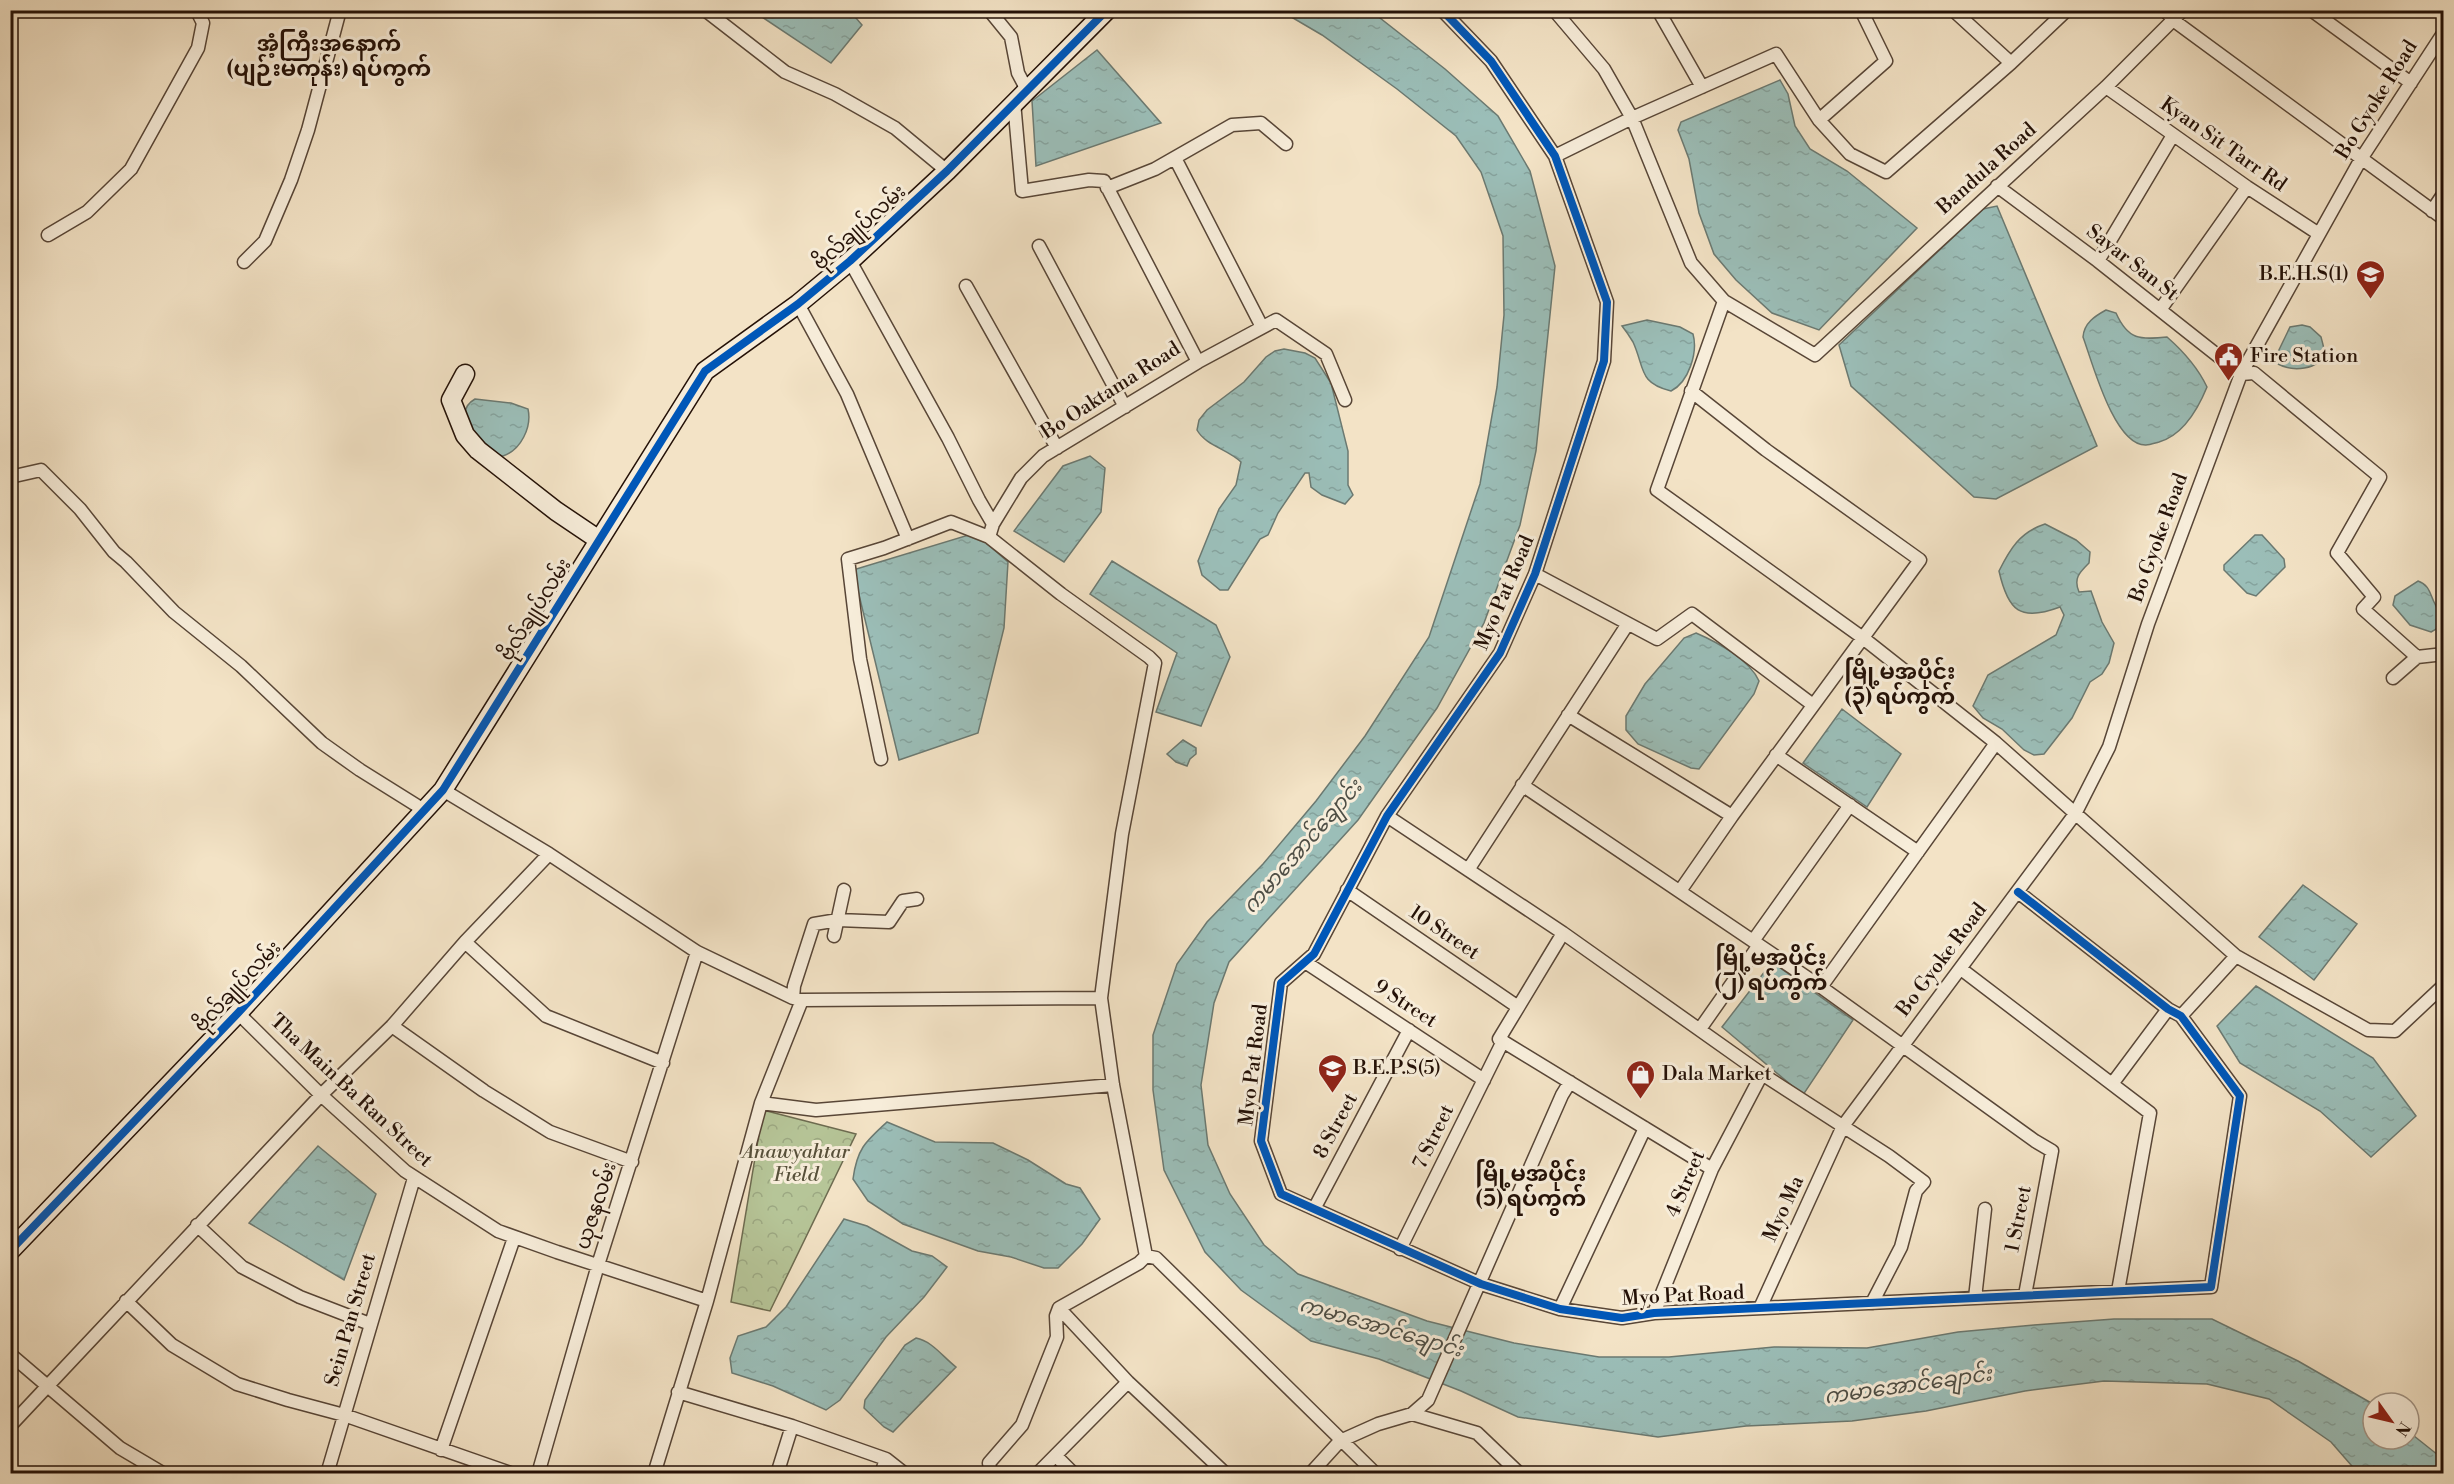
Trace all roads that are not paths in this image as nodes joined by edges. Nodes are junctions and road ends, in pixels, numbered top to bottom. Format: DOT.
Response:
graph roads {
  1 [pos="202,10"];
  2 [pos="340,10"];
  3 [pos="705,10"];
  4 [pos="989,10"];
  5 [pos="1107,10"];
  6 [pos="1442,10"];
  7 [pos="1554,10"];
  8 [pos="1658,10"];
  9 [pos="1861,10"];
  10 [pos="1953,10"];
  11 [pos="2067,10"];
  12 [pos="2183,10"];
  13 [pos="2311,10"];
  14 [pos="2169,15"];
  15 [pos="2444,32"];
  16 [pos="2011,63"];
  17 [pos="2411,83"];
  18 [pos="1702,87"];
  19 [pos="2106,87"];
  20 [pos="1021,96"];
  21 [pos="1632,118"];
  22 [pos="1819,120"];
  23 [pos="2173,135"];
  24 [pos="1286,144"];
  25 [pos="1554,156"];
  26 [pos="1175,158"];
  27 [pos="2361,159"];
  28 [pos="946,171"];
  29 [pos="1997,186"];
  30 [pos="2247,187"];
  31 [pos="1107,188"];
  32 [pos="2444,193"];
  33 [pos="2432,211"];
  34 [pos="2444,219"];
  35 [pos="2319,234"];
  36 [pos="48,235"];
  37 [pos="1039,246"];
  38 [pos="850,261"];
  39 [pos="2098,261"];
  40 [pos="244,262"];
  41 [pos="966,286"];
  42 [pos="1724,302"];
  43 [pos="798,304"];
  44 [pos="2160,310"];
  45 [pos="1262,327"];
  46 [pos="1198,362"];
  47 [pos="465,374"];
  48 [pos="2241,374"];
  49 [pos="1691,391"];
  50 [pos="1345,400"];
  51 [pos="1125,406"];
  52 [pos="1057,448"];
  53 [pos="10,477"];
  54 [pos="993,524"];
  55 [pos="989,537"];
  56 [pos="908,539"];
  57 [pos="599,540"];
  58 [pos="1535,574"];
  59 [pos="1627,625"];
  60 [pos="1863,638"];
  61 [pos="2444,654"];
  62 [pos="2417,657"];
  63 [pos="2393,678"];
  64 [pos="1813,705"];
  65 [pos="1568,715"];
  66 [pos="1996,743"];
  67 [pos="1776,755"];
  68 [pos="881,759"];
  69 [pos="1522,785"];
  70 [pos="443,790"];
  71 [pos="1850,805"];
  72 [pos="424,810"];
  73 [pos="2075,814"];
  74 [pos="1387,816"];
  75 [pos="1732,816"];
  76 [pos="1918,852"];
  77 [pos="549,854"];
  78 [pos="1468,870"];
  79 [pos="844,890"];
  80 [pos="1347,890"];
  81 [pos="1680,891"];
  82 [pos="2018,892"];
  83 [pos="917,899"];
  84 [pos="838,920"];
  85 [pos="1563,933"];
  86 [pos="834,936"];
  87 [pos="465,942"];
  88 [pos="1756,943"];
  89 [pos="697,952"];
  90 [pos="2236,956"];
  91 [pos="1305,962"];
  92 [pos="1961,969"];
  93 [pos="2444,985"];
  94 [pos="1821,987"];
  95 [pos="1101,998"];
  96 [pos="798,999"];
  97 [pos="1518,1007"];
  98 [pos="2168,1009"];
  99 [pos="238,1013"];
  100 [pos="2181,1016"];
  101 [pos="392,1026"];
  102 [pos="1700,1029"];
  103 [pos="1409,1030"];
  104 [pos="1503,1041"];
  105 [pos="1902,1047"];
  106 [pos="663,1063"];
  107 [pos="1762,1074"];
  108 [pos="1484,1080"];
  109 [pos="1570,1082"];
  110 [pos="2112,1084"];
  111 [pos="1113,1085"];
  112 [pos="321,1095"];
  113 [pos="761,1103"];
  114 [pos="1844,1126"];
  115 [pos="1645,1128"];
  116 [pos="632,1162"];
  117 [pos="1712,1169"];
  118 [pos="414,1178"];
  119 [pos="1314,1209"];
  120 [pos="1985,1209"];
  121 [pos="197,1225"];
  122 [pos="514,1238"];
  123 [pos="1400,1249"];
  124 [pos="10,1251"];
  125 [pos="1146,1256"];
  126 [pos="598,1265"];
  127 [pos="1481,1284"];
  128 [pos="2118,1291"];
  129 [pos="2025,1295"];
  130 [pos="1975,1298"];
  131 [pos="707,1300"];
  132 [pos="126,1301"];
  133 [pos="1872,1303"];
  134 [pos="1059,1308"];
  135 [pos="1760,1308"];
  136 [pos="1560,1309"];
  137 [pos="1654,1313"];
  138 [pos="370,1324"];
  139 [pos="10,1354"];
  140 [pos="1128,1382"];
  141 [pos="48,1386"];
  142 [pos="678,1392"];
  143 [pos="1412,1414"];
  144 [pos="344,1415"];
  145 [pos="10,1426"];
  146 [pos="792,1426"];
  147 [pos="1340,1442"];
  148 [pos="441,1450"];
  149 [pos="1056,1456"];
  150 [pos="886,1459"];
  151 [pos="164,1473"];
  152 [pos="327,1473"];
  153 [pos="513,1473"];
  154 [pos="538,1473"];
  155 [pos="654,1473"];
  156 [pos="777,1473"];
  157 [pos="881,1473"];
  158 [pos="905,1473"];
  159 [pos="991,1473"];
  160 [pos="1036,1473"];
  161 [pos="1074,1473"];
  162 [pos="1226,1473"];
  163 [pos="1310,1473"];
  164 [pos="1376,1473"];
  165 [pos="1520,1473"];
  1 -- 36 [label="street"];
  2 -- 40 [label="street"];
  3 -- 28 [label="street"];
  4 -- 20 [label="street"];
  5 -- 20 [label="street, ဗိုလ်ချုပ်လမ်း"];
  6 -- 25 [label="street, Myo Pat Road"];
  7 -- 21 [label="street"];
  8 -- 18 [label="street"];
  9 -- 22 [label="street"];
  10 -- 16 [label="street"];
  11 -- 16 [label="street"];
  12 -- 14 [label="street, Bandula Road"];
  13 -- 17 [label="street"];
  14 -- 19 [label="street, Bandula Road"];
  14 -- 27 [label="street"];
  15 -- 17 [label="street, Bo Gyoke Road"];
  16 -- 22 [label="street"];
  17 -- 27 [label="street, Bo Gyoke Road"];
  18 -- 21 [label="street"];
  18 -- 22 [label="street"];
  19 -- 23 [label="street, Kyan Sit Tarr Rd"];
  19 -- 29 [label="street, Bandula Road"];
  20 -- 28 [label="street, ဗိုလ်ချုပ်လမ်း"];
  20 -- 31 [label="street"];
  21 -- 25 [label="street"];
  21 -- 42 [label="street"];
  23 -- 30 [label="street, Kyan Sit Tarr Rd"];
  23 -- 39 [label="street"];
  24 -- 26 [label="street"];
  25 -- 58 [label="street, Myo Pat Road"];
  26 -- 31 [label="street"];
  26 -- 45 [label="street"];
  27 -- 33 [label="street"];
  27 -- 35 [label="street, Bo Gyoke Road"];
  28 -- 38 [label="street, ဗိုလ်ချုပ်လမ်း"];
  29 -- 39 [label="street, Sayar San St"];
  29 -- 42 [label="street, Bandula Road"];
  30 -- 35 [label="street, Kyan Sit Tarr Rd"];
  30 -- 44 [label="street"];
  31 -- 46 [label="street, Bo Oaktama Road"];
  32 -- 33 [label="street"];
  33 -- 34 [label="street"];
  35 -- 48 [label="street, Bo Gyoke Road"];
  37 -- 51 [label="street"];
  38 -- 43 [label="street, ဗိုလ်ချုပ်လမ်း"];
  38 -- 54 [label="street"];
  39 -- 44 [label="street, Sayar San St"];
  41 -- 52 [label="street"];
  42 -- 49 [label="street"];
  43 -- 56 [label="street"];
  43 -- 57 [label="street, ဗိုလ်ချုပ်လမ်း"];
  44 -- 48 [label="street, Sayar San St"];
  45 -- 46 [label="street"];
  45 -- 50 [label="street"];
  46 -- 51 [label="street, Bo Oaktama Road"];
  47 -- 57 [label="street"];
  48 -- 62 [label="street, Sayar San St"];
  48 -- 73 [label="street, Bo Gyoke Road"];
  49 -- 60 [label="street"];
  49 -- 60 [label="street"];
  51 -- 52 [label="street, Bo Oaktama Road"];
  52 -- 54 [label="street, Bo Oaktama Road"];
  53 -- 72 [label="street"];
  54 -- 55 [label="street, Bo Oaktama Road"];
  55 -- 56 [label="street"];
  55 -- 95 [label="street"];
  56 -- 68 [label="street"];
  57 -- 70 [label="street, ဗိုလ်ချုပ်လမ်း"];
  58 -- 59 [label="street"];
  58 -- 74 [label="street, Myo Pat Road"];
  59 -- 64 [label="street"];
  59 -- 65 [label="street"];
  60 -- 64 [label="street"];
  60 -- 66 [label="street"];
  61 -- 62 [label="street"];
  62 -- 63 [label="street"];
  64 -- 67 [label="street"];
  65 -- 69 [label="street"];
  65 -- 75 [label="street"];
  66 -- 73 [label="street"];
  66 -- 76 [label="street"];
  67 -- 71 [label="street"];
  67 -- 75 [label="street"];
  69 -- 78 [label="street"];
  69 -- 81 [label="street"];
  70 -- 72 [label="street, ဗိုလ်ချုပ်လမ်း"];
  70 -- 77 [label="street"];
  71 -- 76 [label="street"];
  71 -- 88 [label="street"];
  72 -- 99 [label="street, ဗိုလ်ချုပ်လမ်း"];
  73 -- 82 [label="street, Bo Gyoke Road"];
  73 -- 90 [label="street"];
  74 -- 78 [label="street"];
  74 -- 80 [label="street, Myo Pat Road"];
  75 -- 81 [label="street"];
  76 -- 94 [label="street"];
  77 -- 87 [label="street"];
  77 -- 89 [label="street"];
  78 -- 85 [label="street"];
  79 -- 84 [label="street"];
  80 -- 91 [label="street, Myo Pat Road"];
  80 -- 97 [label="street, 10 Street"];
  81 -- 88 [label="street"];
  82 -- 92 [label="street, Bo Gyoke Road"];
  82 -- 98 [label="street"];
  83 -- 84 [label="street"];
  84 -- 86 [label="street"];
  84 -- 96 [label="street"];
  85 -- 97 [label="street, 7 Street"];
  85 -- 102 [label="street"];
  87 -- 101 [label="street"];
  87 -- 106 [label="street"];
  88 -- 94 [label="street"];
  88 -- 102 [label="street"];
  89 -- 96 [label="street"];
  89 -- 106 [label="street, ယုဇနလမ်း"];
  90 -- 93 [label="street"];
  90 -- 100 [label="street"];
  91 -- 103 [label="street, 9 Street"];
  91 -- 119 [label="street, Myo Pat Road"];
  92 -- 105 [label="street, Bo Gyoke Road"];
  92 -- 110 [label="street"];
  94 -- 105 [label="street"];
  95 -- 96 [label="street"];
  95 -- 111 [label="street"];
  96 -- 113 [label="street"];
  97 -- 104 [label="street, 7 Street"];
  98 -- 100 [label="street"];
  98 -- 110 [label="street"];
  99 -- 112 [label="street, Tha Main Ba Ran Street"];
  99 -- 124 [label="street, ဗိုလ်ချုပ်လမ်း"];
  100 -- 128 [label="street, Myo Pat Road"];
  101 -- 112 [label="street"];
  101 -- 116 [label="street"];
  102 -- 107 [label="street"];
  103 -- 108 [label="street, 9 Street"];
  103 -- 119 [label="street, 8 Street"];
  104 -- 108 [label="street, 7 Street"];
  104 -- 109 [label="street"];
  105 -- 114 [label="street, Bo Gyoke Road"];
  105 -- 129 [label="street, 1 Street"];
  106 -- 116 [label="street, ယုဇနလမ်း"];
  107 -- 114 [label="street"];
  107 -- 117 [label="street, 4 Street"];
  108 -- 123 [label="street, 7 Street"];
  109 -- 115 [label="street"];
  109 -- 127 [label="street"];
  110 -- 128 [label="street"];
  111 -- 113 [label="street"];
  111 -- 125 [label="street"];
  112 -- 118 [label="street, Tha Main Ba Ran Street"];
  112 -- 121 [label="street"];
  113 -- 131 [label="street"];
  114 -- 133 [label="street"];
  114 -- 135 [label="street, Myo Ma"];
  115 -- 117 [label="street"];
  115 -- 136 [label="street"];
  116 -- 126 [label="street, ယုဇနလမ်း"];
  117 -- 137 [label="street, 4 Street"];
  118 -- 122 [label="street, Tha Main Ba Ran Street"];
  118 -- 138 [label="street, Sein Pan Street"];
  119 -- 123 [label="street, Myo Pat Road"];
  120 -- 130 [label="street"];
  121 -- 132 [label="street"];
  121 -- 138 [label="street"];
  122 -- 126 [label="street, Tha Main Ba Ran Street"];
  122 -- 148 [label="street"];
  123 -- 127 [label="street, Myo Pat Road"];
  125 -- 134 [label="street"];
  125 -- 147 [label="street"];
  126 -- 131 [label="street, Tha Main Ba Ran Street"];
  126 -- 154 [label="street, ယုဇနလမ်း"];
  127 -- 136 [label="street, Myo Pat Road"];
  127 -- 143 [label="street"];
  128 -- 129 [label="street, Myo Pat Road"];
  129 -- 130 [label="street, Myo Pat Road"];
  130 -- 133 [label="street, Myo Pat Road"];
  131 -- 142 [label="street"];
  132 -- 141 [label="street"];
  132 -- 144 [label="street"];
  133 -- 135 [label="street, Myo Pat Road"];
  134 -- 140 [label="street"];
  134 -- 159 [label="street"];
  135 -- 137 [label="street, Myo Pat Road"];
  136 -- 137 [label="street, Myo Pat Road"];
  138 -- 144 [label="street, Sein Pan Street"];
  139 -- 141 [label="street"];
  140 -- 149 [label="street"];
  140 -- 162 [label="street"];
  141 -- 145 [label="street"];
  141 -- 151 [label="street"];
  142 -- 146 [label="street"];
  142 -- 155 [label="street"];
  143 -- 147 [label="street"];
  143 -- 165 [label="street"];
  144 -- 148 [label="street"];
  144 -- 152 [label="street, Sein Pan Street"];
  146 -- 150 [label="street"];
  146 -- 156 [label="street"];
  147 -- 163 [label="street"];
  147 -- 164 [label="street"];
  148 -- 153 [label="street"];
  149 -- 160 [label="street"];
  149 -- 161 [label="street"];
  150 -- 157 [label="street"];
  150 -- 158 [label="street"];
}
